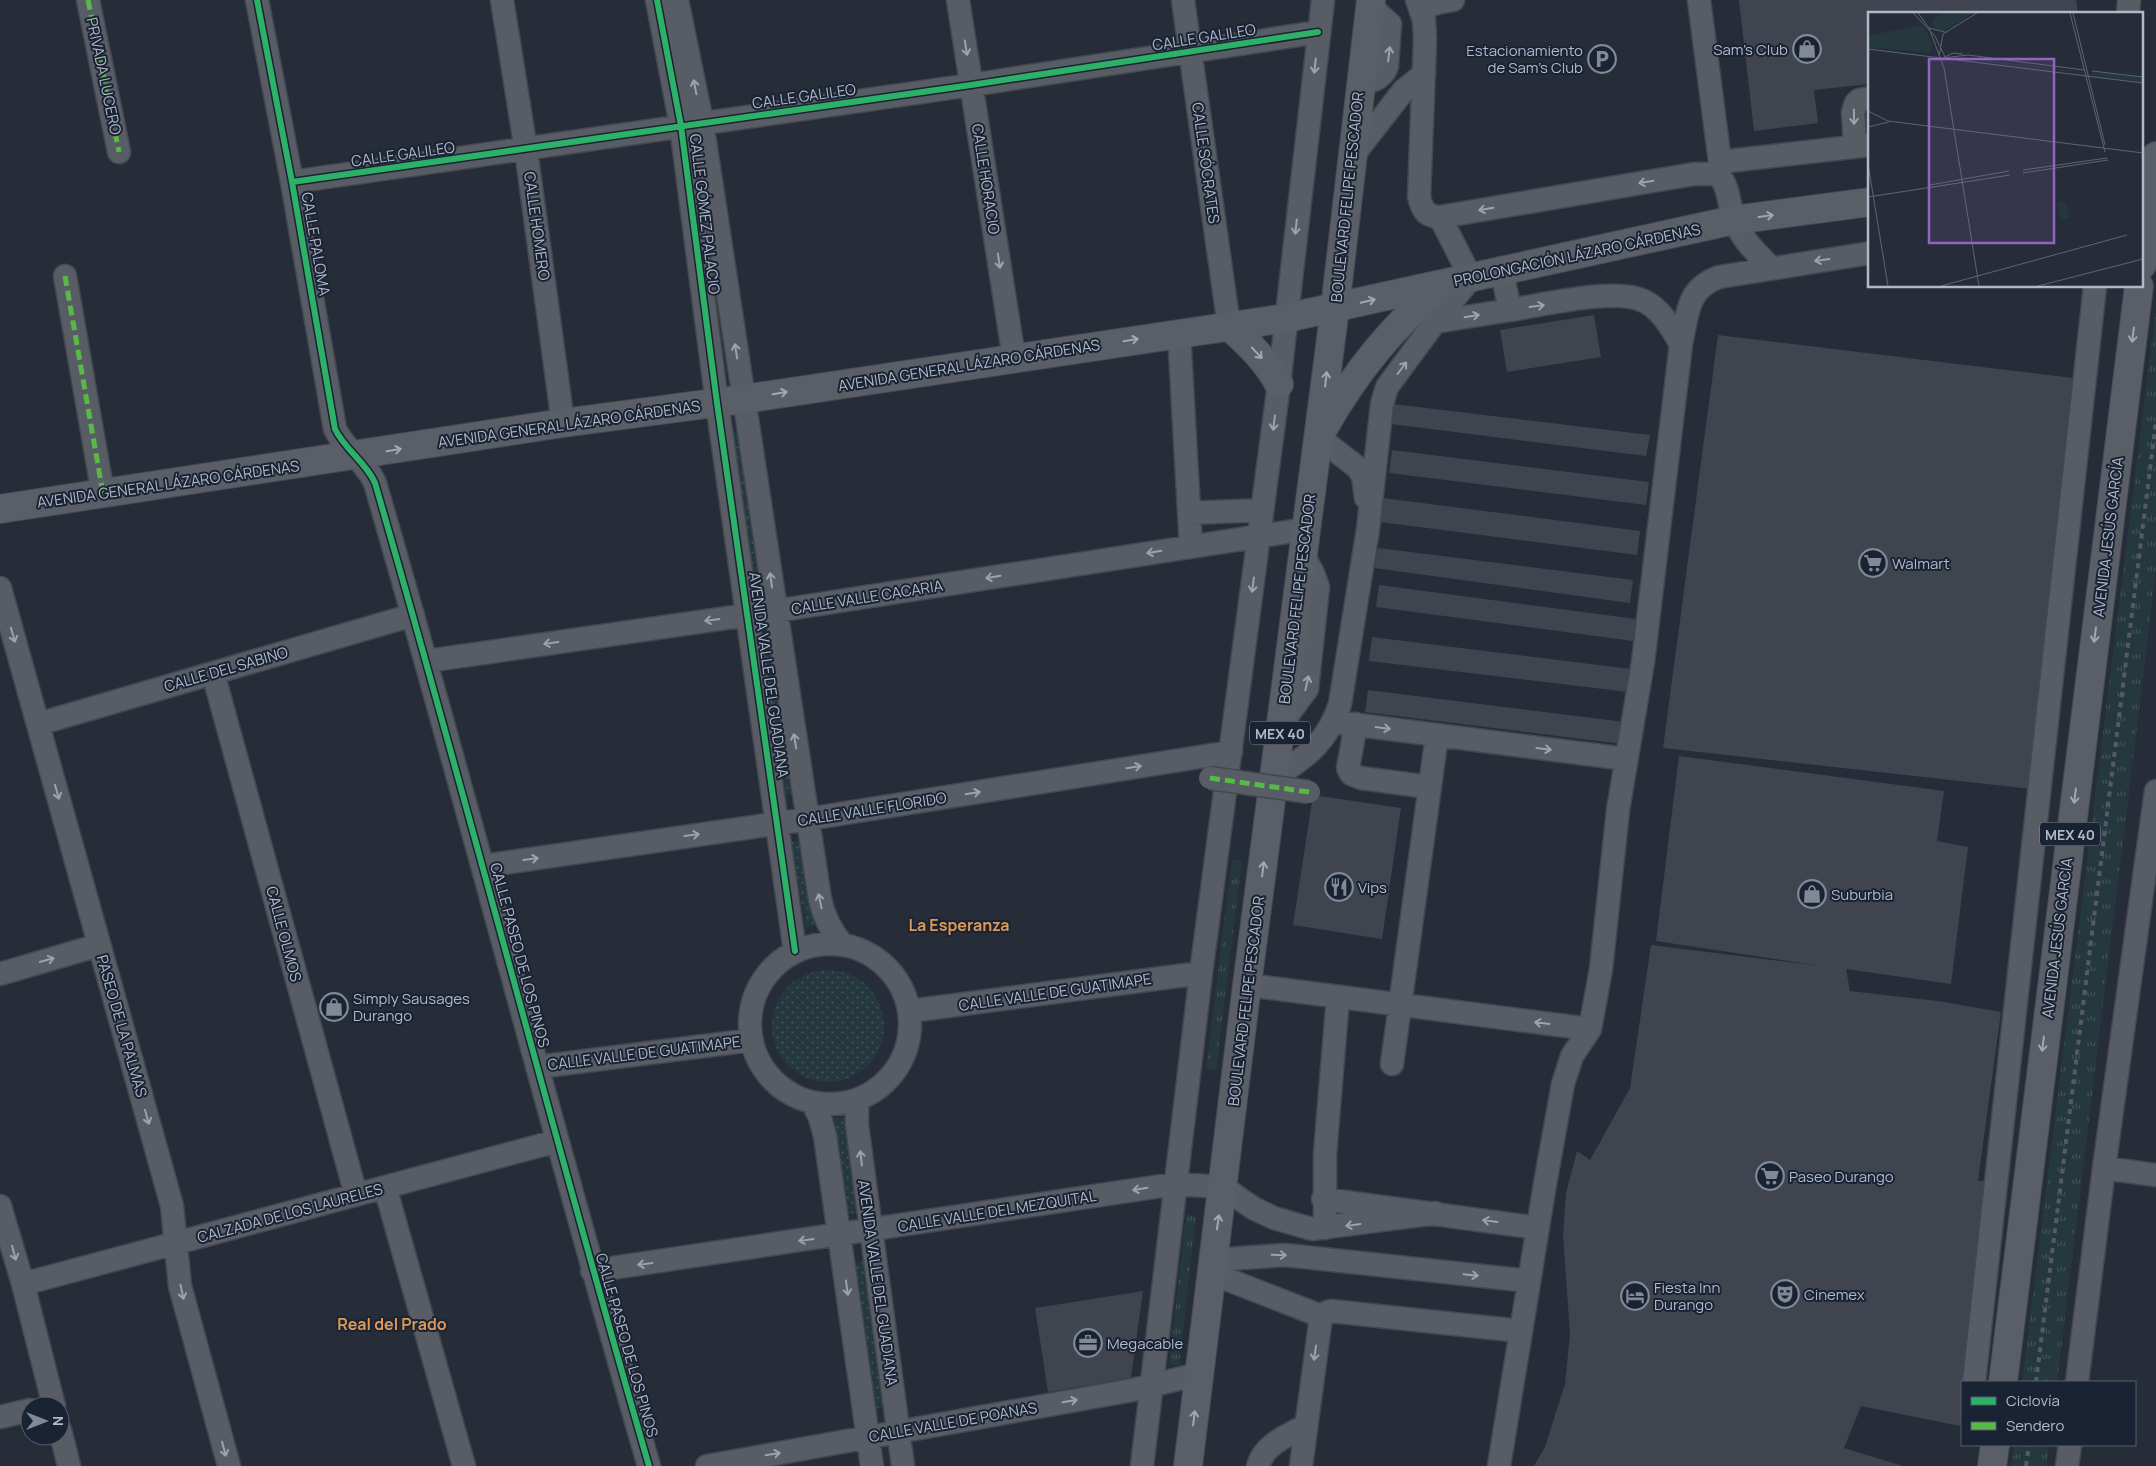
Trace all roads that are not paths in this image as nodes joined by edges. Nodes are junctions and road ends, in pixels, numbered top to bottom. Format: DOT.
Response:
graph roads {
  1 [pos="88,0"];
  2 [pos="257,0"];
  3 [pos="502,0"];
  4 [pos="657,0"];
  5 [pos="677,0"];
  6 [pos="958,0"];
  7 [pos="1183,0"];
  8 [pos="1323,0"];
  9 [pos="1453,0"];
  10 [pos="1699,0"];
  11 [pos="1370,3"];
  12 [pos="1419,4"];
  13 [pos="1318,32"];
  14 [pos="1190,51"];
  15 [pos="1424,74"];
  16 [pos="971,85"];
  17 [pos="1868,98"];
  18 [pos="692,124"];
  19 [pos="2156,144"];
  20 [pos="1863,146"];
  21 [pos="2144,149"];
  22 [pos="526,150"];
  23 [pos="120,152"];
  24 [pos="2156,156"];
  25 [pos="1351,158"];
  26 [pos="292,182"];
  27 [pos="1868,202"];
  28 [pos="2150,202"];
  29 [pos="1440,217"];
  30 [pos="1734,220"];
  31 [pos="2144,249"];
  32 [pos="1868,253"];
  33 [pos="1771,268"];
  34 [pos="1502,272"];
  35 [pos="65,276"];
  36 [pos="1471,278"];
  37 [pos="1444,284"];
  38 [pos="2094,288"];
  39 [pos="2139,288"];
  40 [pos="1335,308"];
  41 [pos="1510,310"];
  42 [pos="1286,318"];
  43 [pos="1435,322"];
  44 [pos="1229,326"];
  45 [pos="1179,333"];
  46 [pos="1681,344"];
  47 [pos="1014,358"];
  48 [pos="1279,384"];
  49 [pos="731,401"];
  50 [pos="563,423"];
  51 [pos="1318,437"];
  52 [pos="354,457"];
  53 [pos="103,494"];
  54 [pos="0,510"];
  55 [pos="1262,510"];
  56 [pos="1190,513"];
  57 [pos="1368,529"];
  58 [pos="1259,536"];
  59 [pos="1305,542"];
  60 [pos="1192,547"];
  61 [pos="0,588"];
  62 [pos="775,611"];
  63 [pos="413,614"];
  64 [pos="748,614"];
  65 [pos="427,661"];
  66 [pos="213,673"];
  67 [pos="1345,723"];
  68 [pos="38,724"];
  69 [pos="1437,735"];
  70 [pos="1231,752"];
  71 [pos="1626,759"];
  72 [pos="1275,777"];
  73 [pos="1210,778"];
  74 [pos="1429,787"];
  75 [pos="2156,791"];
  76 [pos="1309,792"];
  77 [pos="808,819"];
  78 [pos="777,823"];
  79 [pos="483,866"];
  80 [pos="2150,875"];
  81 [pos="842,944"];
  82 [pos="100,945"];
  83 [pos="795,951"];
  84 [pos="1201,973"];
  85 [pos="0,974"];
  86 [pos="1248,985"];
  87 [pos="1338,997"];
  88 [pos="2016,1001"];
  89 [pos="1398,1005"];
  90 [pos="2048,1007"];
  91 [pos="910,1011"];
  92 [pos="1590,1029"];
  93 [pos="752,1040"];
  94 [pos="1392,1064"];
  95 [pos="537,1067"];
  96 [pos="857,1100"];
  97 [pos="813,1103"];
  98 [pos="557,1141"];
  99 [pos="2104,1168"];
  100 [pos="2156,1175"];
  101 [pos="1175,1184"];
  102 [pos="385,1187"];
  103 [pos="1223,1187"];
  104 [pos="356,1195"];
  105 [pos="1324,1199"];
  106 [pos="0,1206"];
  107 [pos="1436,1214"];
  108 [pos="1324,1228"];
  109 [pos="1538,1228"];
  110 [pos="870,1230"];
  111 [pos="839,1235"];
  112 [pos="177,1243"];
  113 [pos="1212,1267"];
  114 [pos="592,1272"];
  115 [pos="1529,1281"];
  116 [pos="23,1284"];
  117 [pos="1326,1314"];
  118 [pos="1521,1331"];
  119 [pos="1199,1374"];
  120 [pos="1974,1381"];
  121 [pos="2002,1381"];
  122 [pos="2077,1381"];
  123 [pos="1153,1386"];
  124 [pos="49,1396"];
  125 [pos="20,1412"];
  126 [pos="0,1417"];
  127 [pos="1305,1426"];
  128 [pos="899,1432"];
  129 [pos="868,1437"];
  130 [pos="64,1446"];
  131 [pos="1995,1446"];
  132 [pos="2070,1446"];
  133 [pos="69,1466"];
  134 [pos="229,1466"];
  135 [pos="464,1466"];
  136 [pos="649,1466"];
  137 [pos="707,1466"];
  138 [pos="872,1466"];
  139 [pos="903,1466"];
  140 [pos="1142,1466"];
  141 [pos="1188,1466"];
  142 [pos="1258,1466"];
  143 [pos="1301,1466"];
  144 [pos="1500,1466"];
  145 [pos="1992,1466"];
  146 [pos="2067,1466"];
  1 -- 23 [label="street, PRIVADA LUCERO"];
  2 -- 26 [label="street, CALLE PALOMA"];
  3 -- 22 [label="street, CALLE HOMERO"];
  4 -- 18 [label="street, CALLE GÓMEZ PALACIO"];
  18 -- 5 [label="street, CALLE GÓMEZ PALACIO, one-way"];
  6 -- 16 [label="street, CALLE HORACIO, one-way"];
  7 -- 14 [label="street, CALLE SÓCRATES"];
  8 -- 13 [label="street"];
  9 -- 12 [label="street"];
  10 -- 20 [label="street"];
  25 -- 11 [label="main road, BOULEVARD FELIPE PESCADOR / MEX 40, one-way"];
  12 -- 15 [label="street"];
  13 -- 14 [label="street, CALLE GALILEO"];
  13 -- 42 [label="street, one-way"];
  14 -- 16 [label="street, CALLE GALILEO"];
  14 -- 44 [label="street, CALLE SÓCRATES"];
  15 -- 25 [label="street"];
  15 -- 29 [label="street"];
  16 -- 18 [label="street, CALLE GALILEO"];
  16 -- 47 [label="street, CALLE HORACIO, one-way"];
  17 -- 20 [label="street, one-way"];
  18 -- 22 [label="street, CALLE GALILEO"];
  18 -- 49 [label="street, CALLE GÓMEZ PALACIO"];
  19 -- 21 [label="main road"];
  22 -- 26 [label="street, CALLE GALILEO"];
  22 -- 50 [label="street, CALLE HOMERO"];
  24 -- 28 [label="main road"];
  25 -- 40 [label="main road, BOULEVARD FELIPE PESCADOR / MEX 40"];
  26 -- 52 [label="street, CALLE PALOMA"];
  30 -- 27 [label="main road, PROLONGACIÓN LÁZARO CÁRDENAS, one-way"];
  28 -- 31 [label="main road"];
  30 -- 29 [label="street, one-way"];
  29 -- 36 [label="street"];
  30 -- 33 [label="street"];
  30 -- 34 [label="main road, PROLONGACIÓN LÁZARO CÁRDENAS"];
  32 -- 33 [label="street, one-way"];
  33 -- 46 [label="street"];
  34 -- 36 [label="main road, PROLONGACIÓN LÁZARO CÁRDENAS"];
  34 -- 41 [label="street"];
  35 -- 53 [label="street"];
  36 -- 37 [label="main road, PROLONGACIÓN LÁZARO CÁRDENAS"];
  36 -- 43 [label="street"];
  40 -- 37 [label="main road, PROLONGACIÓN LÁZARO CÁRDENAS, one-way"];
  37 -- 51 [label="main road"];
  38 -- 88 [label="street"];
  39 -- 90 [label="main road, AVENIDA JESÚS GARCÍA / MEX 40, one-way"];
  40 -- 42 [label="main road, PROLONGACIÓN LÁZARO CÁRDENAS"];
  51 -- 40 [label="main road, BOULEVARD FELIPE PESCADOR / MEX 40, one-way"];
  43 -- 41 [label="street, one-way"];
  41 -- 46 [label="street, one-way"];
  42 -- 44 [label="main road, AVENIDA GENERAL LÁZARO CÁRDENAS"];
  42 -- 48 [label="street"];
  57 -- 43 [label="street, one-way"];
  44 -- 45 [label="main road, AVENIDA GENERAL LÁZARO CÁRDENAS"];
  44 -- 48 [label="main road, one-way"];
  47 -- 45 [label="main road, AVENIDA GENERAL LÁZARO CÁRDENAS, one-way"];
  45 -- 56 [label="street"];
  46 -- 71 [label="street"];
  49 -- 47 [label="main road, AVENIDA GENERAL LÁZARO CÁRDENAS, one-way"];
  48 -- 55 [label="street, one-way"];
  49 -- 50 [label="main road, AVENIDA GENERAL LÁZARO CÁRDENAS"];
  62 -- 49 [label="street, AVENIDA VALLE DEL GUADIANA, one-way"];
  49 -- 64 [label="street, AVENIDA VALLE DEL GUADIANA"];
  52 -- 50 [label="main road, AVENIDA GENERAL LÁZARO CÁRDENAS, one-way"];
  51 -- 57 [label="street"];
  51 -- 59 [label="main road, BOULEVARD FELIPE PESCADOR / MEX 40"];
  52 -- 53 [label="main road, AVENIDA GENERAL LÁZARO CÁRDENAS"];
  52 -- 63 [label="street, CALLE PASEO DE LOS PINOS"];
  53 -- 54 [label="main road, AVENIDA GENERAL LÁZARO CÁRDENAS"];
  55 -- 56 [label="street"];
  55 -- 58 [label="street"];
  56 -- 60 [label="street"];
  57 -- 67 [label="street"];
  58 -- 59 [label="street, CALLE VALLE CACARIA"];
  58 -- 60 [label="street, CALLE VALLE CACARIA"];
  58 -- 70 [label="street, one-way"];
  72 -- 59 [label="main road, BOULEVARD FELIPE PESCADOR / MEX 40, one-way"];
  60 -- 62 [label="street, CALLE VALLE CACARIA, one-way"];
  61 -- 68 [label="street, PASEO DE LA PALMAS, one-way"];
  62 -- 64 [label="street, CALLE VALLE CACARIA"];
  77 -- 62 [label="street, AVENIDA VALLE DEL GUADIANA, one-way"];
  63 -- 65 [label="street, CALLE PASEO DE LOS PINOS"];
  63 -- 66 [label="street, CALLE DEL SABINO"];
  64 -- 65 [label="street, CALLE VALLE CACARIA, one-way"];
  64 -- 78 [label="street, AVENIDA VALLE DEL GUADIANA"];
  65 -- 79 [label="street, CALLE PASEO DE LOS PINOS"];
  66 -- 68 [label="street, CALLE DEL SABINO"];
  66 -- 104 [label="street, CALLE OLMOS"];
  67 -- 69 [label="street, one-way"];
  67 -- 72 [label="street"];
  67 -- 74 [label="street"];
  68 -- 82 [label="street, PASEO DE LA PALMAS, one-way"];
  69 -- 71 [label="street, one-way"];
  69 -- 74 [label="street"];
  77 -- 70 [label="street, CALLE VALLE FLORIDO, one-way"];
  70 -- 84 [label="street"];
  71 -- 92 [label="street"];
  86 -- 72 [label="main road, BOULEVARD FELIPE PESCADOR / MEX 40, one-way"];
  73 -- 76 [label="street, bridge"];
  74 -- 89 [label="street"];
  75 -- 80 [label="street"];
  77 -- 78 [label="street, CALLE VALLE FLORIDO"];
  81 -- 77 [label="street, AVENIDA VALLE DEL GUADIANA, one-way"];
  79 -- 78 [label="street, CALLE VALLE FLORIDO, one-way"];
  78 -- 83 [label="street, AVENIDA VALLE DEL GUADIANA"];
  79 -- 95 [label="street, CALLE PASEO DE LOS PINOS"];
  80 -- 99 [label="street"];
  81 -- 83 [label="street"];
  81 -- 91 [label="street"];
  85 -- 82 [label="street, one-way"];
  82 -- 112 [label="street, PASEO DE LA PALMAS, one-way"];
  83 -- 93 [label="street"];
  84 -- 91 [label="street, CALLE VALLE DE GUATIMAPE"];
  84 -- 101 [label="street"];
  86 -- 87 [label="street"];
  86 -- 103 [label="main road, BOULEVARD FELIPE PESCADOR / MEX 40"];
  87 -- 89 [label="street"];
  87 -- 105 [label="street"];
  88 -- 90 [label="street"];
  88 -- 120 [label="street"];
  92 -- 89 [label="street, one-way"];
  89 -- 94 [label="street"];
  90 -- 121 [label="main road, AVENIDA JESÚS GARCÍA / MEX 40, one-way"];
  91 -- 96 [label="street"];
  92 -- 109 [label="street"];
  93 -- 95 [label="street, CALLE VALLE DE GUATIMAPE"];
  93 -- 97 [label="street"];
  95 -- 98 [label="street, CALLE PASEO DE LOS PINOS"];
  96 -- 97 [label="street"];
  110 -- 96 [label="street, AVENIDA VALLE DEL GUADIANA, one-way"];
  97 -- 111 [label="street"];
  98 -- 102 [label="street, CALZADA DE LOS LAURELES"];
  98 -- 114 [label="street, CALLE PASEO DE LOS PINOS"];
  99 -- 100 [label="street"];
  99 -- 122 [label="street"];
  101 -- 103 [label="street, CALLE VALLE DEL MEZQUITAL"];
  101 -- 110 [label="street, CALLE VALLE DEL MEZQUITAL, one-way"];
  101 -- 123 [label="street"];
  102 -- 104 [label="street, CALZADA DE LOS LAURELES"];
  102 -- 135 [label="street"];
  103 -- 108 [label="street"];
  113 -- 103 [label="main road, BOULEVARD FELIPE PESCADOR / MEX 40, one-way"];
  104 -- 112 [label="street, CALZADA DE LOS LAURELES"];
  105 -- 107 [label="street"];
  105 -- 108 [label="street"];
  106 -- 116 [label="street, one-way"];
  107 -- 108 [label="street, one-way"];
  109 -- 107 [label="street, one-way"];
  109 -- 115 [label="street"];
  110 -- 111 [label="street, CALLE VALLE DEL MEZQUITAL"];
  110 -- 128 [label="street, AVENIDA VALLE DEL GUADIANA"];
  111 -- 114 [label="street, CALLE VALLE DEL MEZQUITAL, one-way"];
  111 -- 129 [label="street, one-way"];
  112 -- 116 [label="street, CALZADA DE LOS LAURELES"];
  112 -- 134 [label="street, PASEO DE LA PALMAS, one-way"];
  113 -- 115 [label="street, one-way"];
  113 -- 117 [label="street"];
  113 -- 119 [label="main road, BOULEVARD FELIPE PESCADOR / MEX 40"];
  114 -- 136 [label="street, CALLE PASEO DE LOS PINOS"];
  115 -- 118 [label="street"];
  116 -- 124 [label="street"];
  117 -- 118 [label="street"];
  117 -- 127 [label="street, one-way"];
  118 -- 144 [label="street"];
  119 -- 123 [label="street, CALLE VALLE DE POANAS"];
  141 -- 119 [label="main road, BOULEVARD FELIPE PESCADOR / MEX 40, one-way"];
  128 -- 123 [label="street, CALLE VALLE DE POANAS, one-way"];
  123 -- 140 [label="street"];
  125 -- 126 [label="street"];
  127 -- 142 [label="street"];
  127 -- 143 [label="street"];
  128 -- 129 [label="street, CALLE VALLE DE POANAS"];
  128 -- 139 [label="street, AVENIDA VALLE DEL GUADIANA"];
  137 -- 129 [label="street, CALLE VALLE DE POANAS, one-way"];
  129 -- 138 [label="street"];
  130 -- 133 [label="street"];
  131 -- 145 [label="main road"];
  132 -- 146 [label="street"];
}
